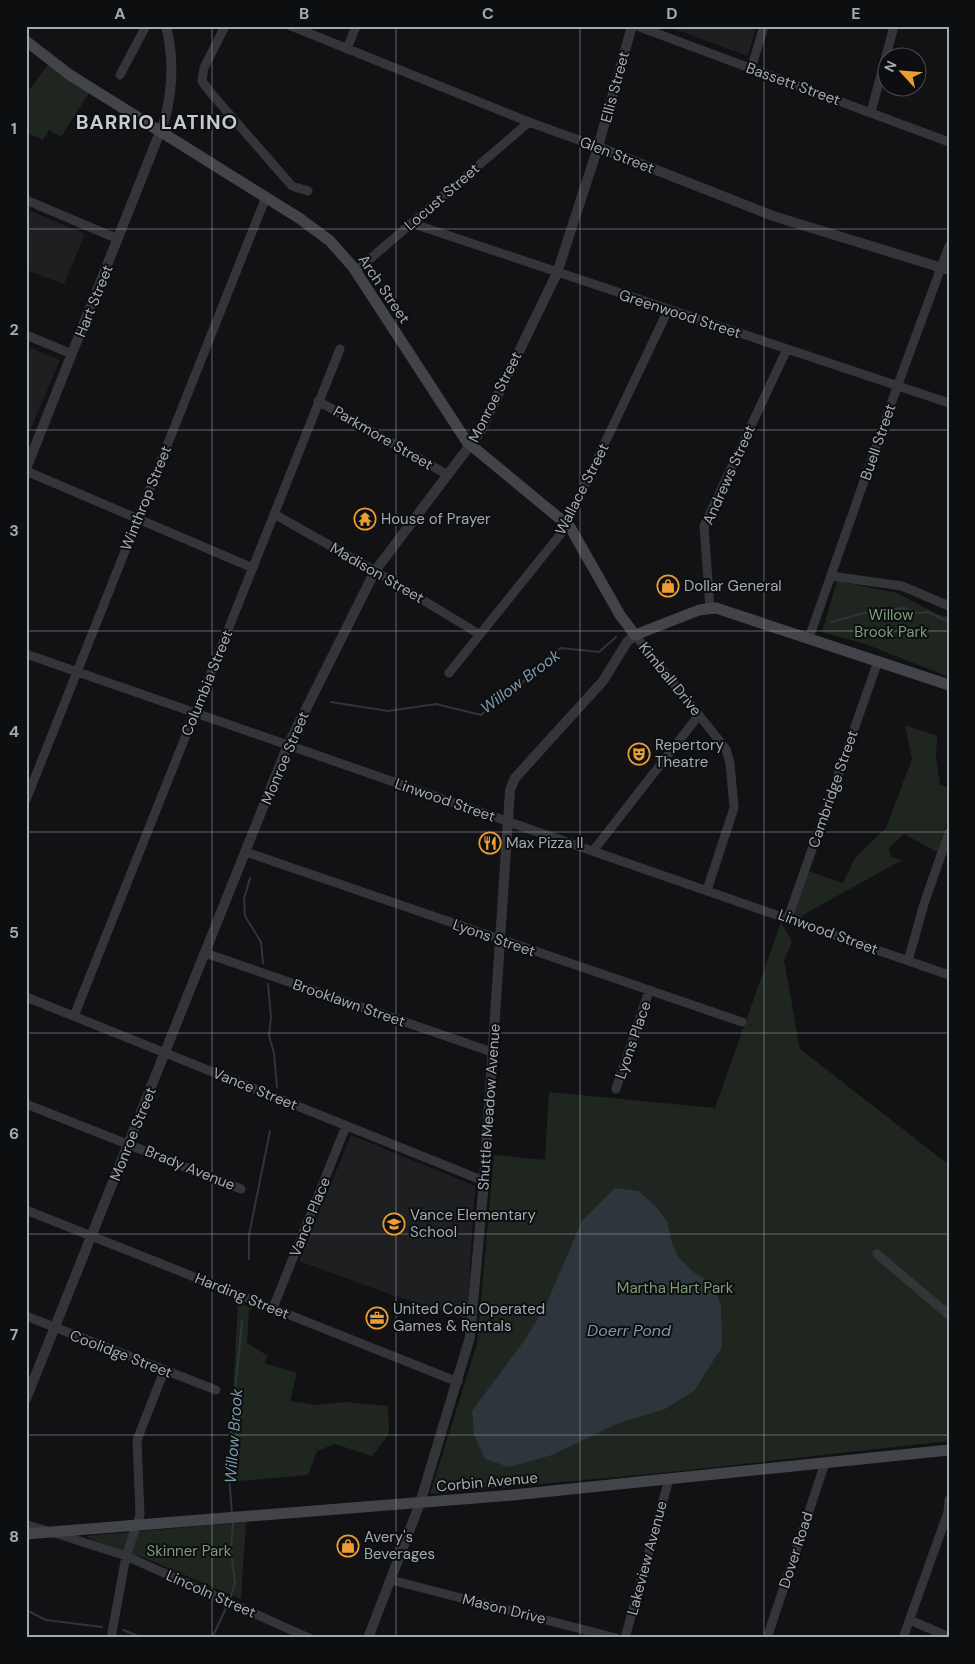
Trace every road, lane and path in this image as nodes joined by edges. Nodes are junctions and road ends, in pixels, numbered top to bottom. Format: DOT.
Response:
graph roads {
  1 [pos="146,26"];
  2 [pos="166,26"];
  3 [pos="225,26"];
  4 [pos="291,26"];
  5 [pos="356,26"];
  6 [pos="632,26"];
  7 [pos="637,26"];
  8 [pos="764,26"];
  9 [pos="894,26"];
  10 [pos="26,42"];
  11 [pos="347,49"];
  12 [pos="751,69"];
  13 [pos="120,75"];
  14 [pos="871,112"];
  15 [pos="528,122"];
  16 [pos="161,132"];
  17 [pos="949,142"];
  18 [pos="598,148"];
  19 [pos="308,191"];
  20 [pos="266,197"];
  21 [pos="26,200"];
  22 [pos="411,223"];
  23 [pos="118,239"];
  24 [pos="949,246"];
  25 [pos="945,269"];
  26 [pos="356,271"];
  27 [pos="557,273"];
  28 [pos="668,310"];
  29 [pos="26,335"];
  30 [pos="340,349"];
  31 [pos="787,349"];
  32 [pos="72,354"];
  33 [pos="897,387"];
  34 [pos="318,401"];
  35 [pos="949,403"];
  36 [pos="470,446"];
  37 [pos="26,470"];
  38 [pos="448,475"];
  39 [pos="274,514"];
  40 [pos="138,519"];
  41 [pos="567,524"];
  42 [pos="253,568"];
  43 [pos="375,571"];
  44 [pos="831,576"];
  45 [pos="949,606"];
  46 [pos="710,608"];
  47 [pos="479,634"];
  48 [pos="635,635"];
  49 [pos="809,638"];
  50 [pos="26,654"];
  51 [pos="878,661"];
  52 [pos="77,672"];
  53 [pos="448,673"];
  54 [pos="949,685"];
  55 [pos="195,713"];
  56 [pos="699,715"];
  57 [pos="288,746"];
  58 [pos="26,800"];
  59 [pos="508,822"];
  60 [pos="949,832"];
  61 [pos="246,852"];
  62 [pos="593,852"];
  63 [pos="706,890"];
  64 [pos="788,918"];
  65 [pos="501,941"];
  66 [pos="205,953"];
  67 [pos="908,960"];
  68 [pos="949,975"];
  69 [pos="649,991"];
  70 [pos="26,997"];
  71 [pos="74,1016"];
  72 [pos="742,1022"];
  73 [pos="492,1052"];
  74 [pos="166,1053"];
  75 [pos="616,1090"];
  76 [pos="26,1104"];
  77 [pos="346,1126"];
  78 [pos="130,1144"];
  79 [pos="484,1181"];
  80 [pos="242,1189"];
  81 [pos="26,1210"];
  82 [pos="92,1236"];
  83 [pos="877,1254"];
  84 [pos="273,1308"];
  85 [pos="949,1315"];
  86 [pos="26,1316"];
  87 [pos="54,1328"];
  88 [pos="164,1371"];
  89 [pos="458,1382"];
  90 [pos="216,1390"];
  91 [pos="26,1399"];
  92 [pos="949,1450"];
  93 [pos="825,1463"];
  94 [pos="669,1479"];
  95 [pos="949,1500"];
  96 [pos="420,1503"];
  97 [pos="26,1525"];
  98 [pos="137,1526"];
  99 [pos="52,1533"];
  100 [pos="26,1534"];
  101 [pos="126,1556"];
  102 [pos="391,1580"];
  103 [pos="910,1620"];
  104 [pos="949,1637"];
  105 [pos="111,1638"];
  106 [pos="309,1638"];
  107 [pos="368,1638"];
  108 [pos="616,1638"];
  109 [pos="625,1638"];
  110 [pos="767,1638"];
  111 [pos="903,1638"];
  1 -- 13 [label="street"];
  2 -- 16 [label="street, Hart Street"];
  3 -- 19 [label="street"];
  4 -- 11 [label="street, Glen Street"];
  5 -- 11 [label="street"];
  6 -- 18 [label="street, Ellis Street"];
  7 -- 12 [label="street, Bassett Street"];
  8 -- 12 [label="street"];
  9 -- 14 [label="street"];
  10 -- 16 [label="main road, Arch Street"];
  11 -- 15 [label="street, Glen Street"];
  12 -- 14 [label="street, Bassett Street"];
  14 -- 17 [label="street, Bassett Street"];
  15 -- 18 [label="street, Glen Street"];
  15 -- 22 [label="street, Locust Street"];
  16 -- 20 [label="main road, Arch Street"];
  16 -- 23 [label="street, Hart Street"];
  18 -- 25 [label="street, Glen Street"];
  18 -- 27 [label="street, Monroe Street"];
  20 -- 26 [label="main road, Arch Street"];
  20 -- 40 [label="street, Winthrop Street"];
  21 -- 23 [label="street"];
  22 -- 26 [label="street, Locust Street"];
  22 -- 27 [label="street, Greenwood Street"];
  23 -- 32 [label="street, Hart Street"];
  24 -- 25 [label="street, Buell Street"];
  25 -- 33 [label="street, Buell Street"];
  26 -- 36 [label="main road, Arch Street"];
  27 -- 28 [label="street, Greenwood Street"];
  27 -- 36 [label="street, Monroe Street"];
  28 -- 31 [label="street, Greenwood Street"];
  28 -- 41 [label="street, Wallace Street"];
  29 -- 32 [label="street"];
  30 -- 34 [label="street, Columbia Street"];
  31 -- 33 [label="street, Greenwood Street"];
  31 -- 46 [label="street, Andrews Street"];
  32 -- 37 [label="street, Hart Street"];
  33 -- 35 [label="street, Greenwood Street"];
  33 -- 44 [label="street, Buell Street"];
  34 -- 38 [label="street, Parkmore Street"];
  34 -- 39 [label="street, Columbia Street"];
  36 -- 38 [label="street, Monroe Street"];
  36 -- 41 [label="main road, Arch Street"];
  37 -- 40 [label="street"];
  38 -- 43 [label="street, Monroe Street"];
  39 -- 42 [label="street, Columbia Street"];
  39 -- 43 [label="street, Madison Street"];
  40 -- 42 [label="street"];
  40 -- 52 [label="street, Winthrop Street"];
  41 -- 47 [label="street, Wallace Street"];
  41 -- 48 [label="main road, Arch Street"];
  42 -- 55 [label="street, Columbia Street"];
  43 -- 47 [label="street, Madison Street"];
  43 -- 57 [label="street, Monroe Street"];
  44 -- 45 [label="street"];
  44 -- 49 [label="street, Buell Street"];
  46 -- 48 [label="main road"];
  46 -- 49 [label="main road"];
  47 -- 53 [label="street, Wallace Street"];
  48 -- 56 [label="street, Kimball Drive"];
  48 -- 59 [label="street, Shuttle Meadow Avenue"];
  49 -- 51 [label="main road"];
  50 -- 52 [label="street, Linwood Street"];
  51 -- 54 [label="main road"];
  51 -- 64 [label="street, Cambridge Street"];
  52 -- 55 [label="street, Linwood Street"];
  52 -- 58 [label="street, Winthrop Street"];
  55 -- 57 [label="street, Linwood Street"];
  55 -- 71 [label="street, Columbia Street"];
  56 -- 62 [label="street"];
  56 -- 63 [label="street, Kimball Drive"];
  57 -- 59 [label="street, Linwood Street"];
  57 -- 61 [label="street, Monroe Street"];
  59 -- 62 [label="street, Linwood Street"];
  59 -- 65 [label="street, Shuttle Meadow Avenue"];
  60 -- 67 [label="street"];
  61 -- 65 [label="street, Lyons Street"];
  61 -- 66 [label="street, Monroe Street"];
  62 -- 63 [label="street, Linwood Street"];
  63 -- 64 [label="street, Linwood Street"];
  64 -- 67 [label="street, Linwood Street"];
  65 -- 69 [label="street, Lyons Street"];
  65 -- 73 [label="street, Shuttle Meadow Avenue"];
  66 -- 73 [label="street, Brooklawn Street"];
  66 -- 74 [label="street, Monroe Street"];
  67 -- 68 [label="street, Linwood Street"];
  69 -- 72 [label="street, Lyons Street"];
  69 -- 75 [label="street, Lyons Place"];
  70 -- 71 [label="street, Vance Street"];
  71 -- 74 [label="street, Vance Street"];
  73 -- 79 [label="street, Shuttle Meadow Avenue"];
  74 -- 77 [label="street, Vance Street"];
  74 -- 78 [label="street, Monroe Street"];
  76 -- 78 [label="street, Brady Avenue"];
  77 -- 79 [label="street, Vance Street"];
  77 -- 84 [label="street, Vance Place"];
  78 -- 80 [label="street, Brady Avenue"];
  78 -- 82 [label="street, Monroe Street"];
  79 -- 89 [label="street, Shuttle Meadow Avenue"];
  81 -- 82 [label="street, Harding Street"];
  82 -- 84 [label="street, Harding Street"];
  82 -- 87 [label="street, Monroe Street"];
  83 -- 85 [label="street"];
  84 -- 89 [label="street, Harding Street"];
  86 -- 87 [label="street, Coolidge Street"];
  87 -- 88 [label="street, Coolidge Street"];
  87 -- 91 [label="street, Monroe Street"];
  88 -- 90 [label="street, Coolidge Street"];
  88 -- 98 [label="street"];
  89 -- 96 [label="street, Shuttle Meadow Avenue"];
  92 -- 93 [label="main road, Corbin Avenue"];
  93 -- 94 [label="main road, Corbin Avenue"];
  93 -- 110 [label="street, Dover Road"];
  94 -- 96 [label="main road, Corbin Avenue"];
  94 -- 109 [label="street, Lakeview Avenue"];
  95 -- 103 [label="street"];
  96 -- 98 [label="main road, Corbin Avenue"];
  96 -- 102 [label="street, Shuttle Meadow Avenue"];
  97 -- 99 [label="street, Lincoln Street"];
  98 -- 99 [label="main road, Corbin Avenue"];
  98 -- 101 [label="street"];
  99 -- 100 [label="main road, Corbin Avenue"];
  99 -- 101 [label="street, Lincoln Street"];
  101 -- 105 [label="street"];
  101 -- 106 [label="street, Lincoln Street"];
  102 -- 107 [label="street, Shuttle Meadow Avenue"];
  102 -- 108 [label="street, Mason Drive"];
  103 -- 104 [label="street"];
  103 -- 111 [label="street"];
}
